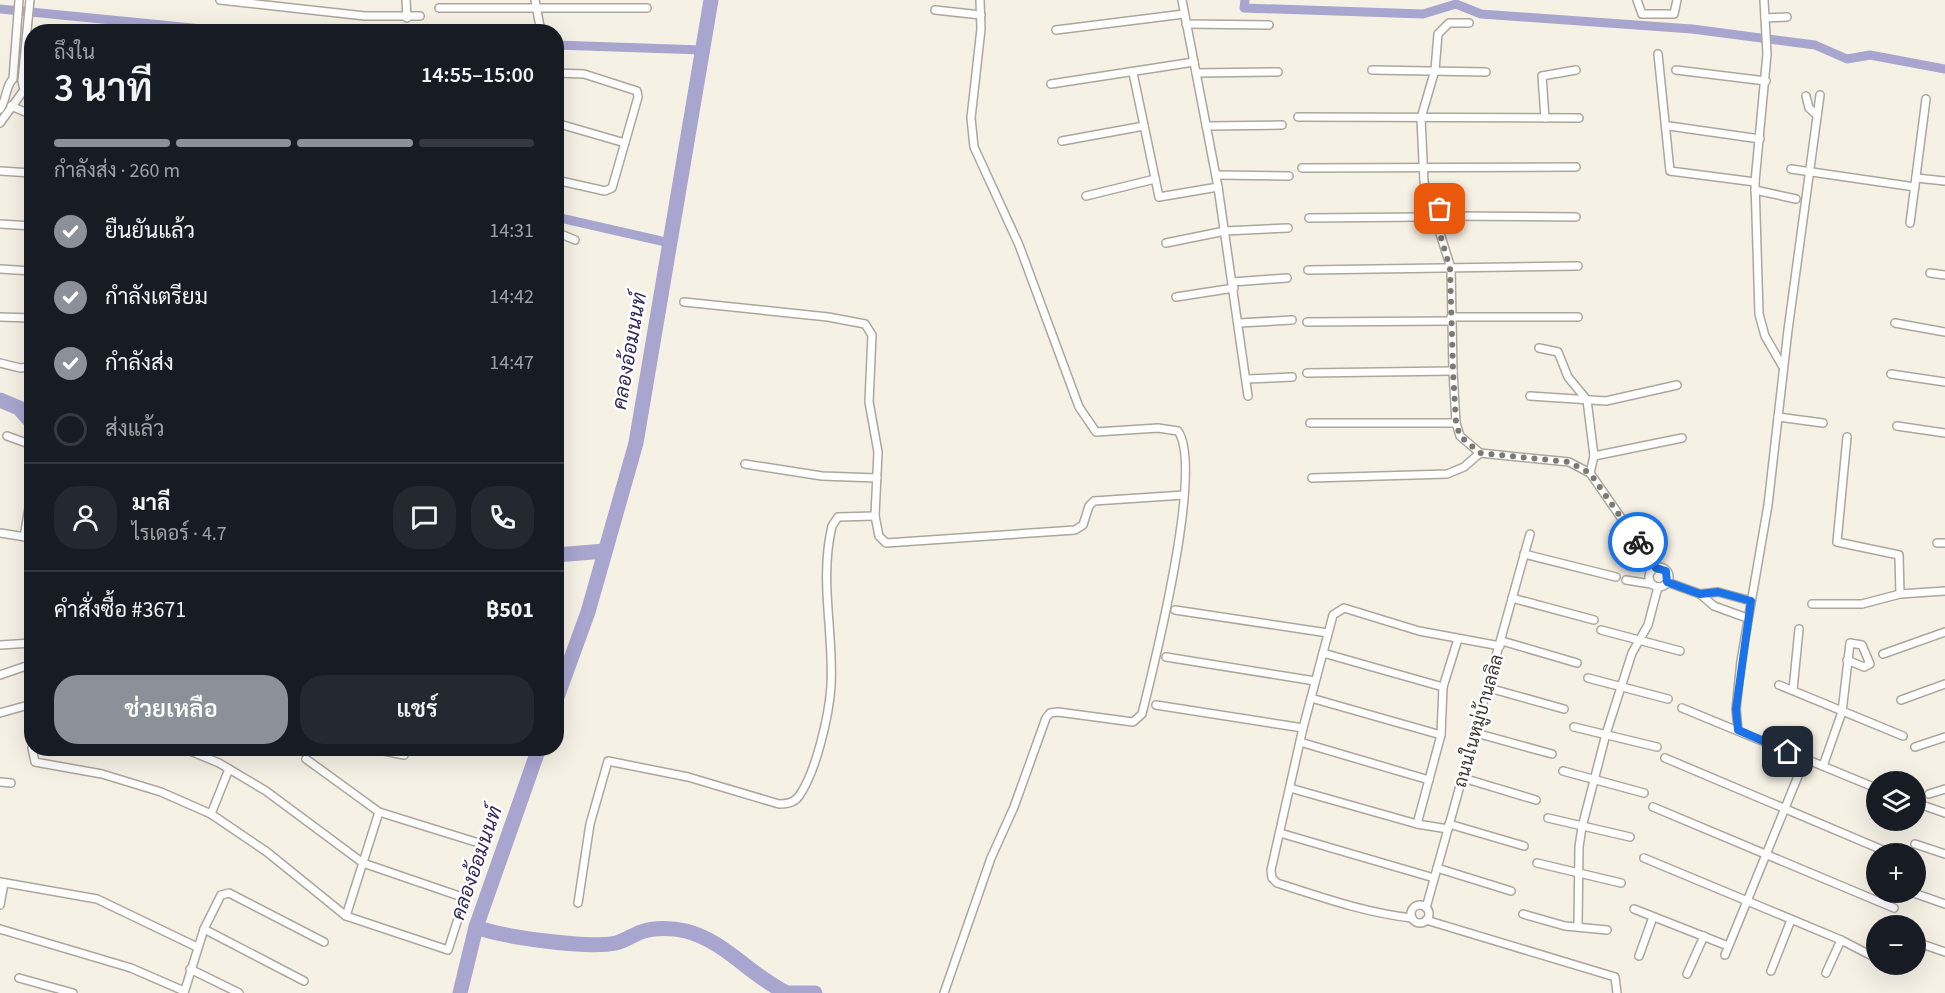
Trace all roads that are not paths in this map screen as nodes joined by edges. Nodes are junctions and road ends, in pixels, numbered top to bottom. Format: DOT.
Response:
graph roads {
  1 [pos="220,0"];
  2 [pos="406,0"];
  3 [pos="980,0"];
  4 [pos="1182,0"];
  5 [pos="1637,0"];
  6 [pos="1677,0"];
  7 [pos="1764,0"];
  8 [pos="19,2"];
  9 [pos="29,2"];
  10 [pos="536,4"];
  11 [pos="439,8"];
  12 [pos="648,8"];
  13 [pos="935,10"];
  14 [pos="1184,14"];
  15 [pos="981,15"];
  16 [pos="420,16"];
  17 [pos="1787,17"];
  18 [pos="407,18"];
  19 [pos="1765,18"];
  20 [pos="1469,23"];
  21 [pos="27,24"];
  22 [pos="540,24"];
  23 [pos="1186,24"];
  24 [pos="1269,25"];
  25 [pos="1056,30"];
  26 [pos="1658,54"];
  27 [pos="24,57"];
  28 [pos="1194,62"];
  29 [pos="1372,70"];
  30 [pos="1435,70"];
  31 [pos="1576,70"];
  32 [pos="1676,70"];
  33 [pos="1278,72"];
  34 [pos="1486,72"];
  35 [pos="1133,73"];
  36 [pos="1196,73"];
  37 [pos="564,74"];
  38 [pos="13,79"];
  39 [pos="22,81"];
  40 [pos="1766,81"];
  41 [pos="1051,84"];
  42 [pos="24,85"];
  43 [pos="24,89"];
  44 [pos="8,90"];
  45 [pos="20,95"];
  46 [pos="1820,95"];
  47 [pos="1806,96"];
  48 [pos="1926,99"];
  49 [pos="2,105"];
  50 [pos="14,107"];
  51 [pos="24,111"];
  52 [pos="1818,115"];
  53 [pos="1298,117"];
  54 [pos="1421,118"];
  55 [pos="1545,118"];
  56 [pos="1579,118"];
  57 [pos="0,123"];
  58 [pos="564,125"];
  59 [pos="1282,125"];
  60 [pos="1144,126"];
  61 [pos="1206,126"];
  62 [pos="1669,126"];
  63 [pos="1760,139"];
  64 [pos="1062,141"];
  65 [pos="625,143"];
  66 [pos="1423,166"];
  67 [pos="1576,167"];
  68 [pos="1302,168"];
  69 [pos="1791,169"];
  70 [pos="0,171"];
  71 [pos="1810,171"];
  72 [pos="24,172"];
  73 [pos="1216,175"];
  74 [pos="1289,176"];
  75 [pos="1916,178"];
  76 [pos="1155,179"];
  77 [pos="1945,181"];
  78 [pos="564,182"];
  79 [pos="1755,186"];
  80 [pos="1218,187"];
  81 [pos="1915,187"];
  82 [pos="1086,196"];
  83 [pos="1796,199"];
  84 [pos="1430,207"];
  85 [pos="1443,216"];
  86 [pos="1424,217"];
  87 [pos="1576,217"];
  88 [pos="1309,218"];
  89 [pos="1910,223"];
  90 [pos="0,224"];
  91 [pos="1437,224"];
  92 [pos="24,226"];
  93 [pos="1288,228"];
  94 [pos="1225,231"];
  95 [pos="564,235"];
  96 [pos="575,240"];
  97 [pos="1166,243"];
  98 [pos="1578,266"];
  99 [pos="1450,268"];
  100 [pos="0,269"];
  101 [pos="24,270"];
  102 [pos="1308,270"];
  103 [pos="1930,273"];
  104 [pos="1945,275"];
  105 [pos="1287,279"];
  106 [pos="1233,285"];
  107 [pos="1176,297"];
  108 [pos="684,302"];
  109 [pos="0,316"];
  110 [pos="1578,317"];
  111 [pos="24,318"];
  112 [pos="1451,319"];
  113 [pos="1292,320"];
  114 [pos="1307,322"];
  115 [pos="1239,323"];
  116 [pos="1895,324"];
  117 [pos="1945,332"];
  118 [pos="1539,348"];
  119 [pos="0,363"];
  120 [pos="1783,367"];
  121 [pos="24,368"];
  122 [pos="1453,371"];
  123 [pos="1307,373"];
  124 [pos="1891,374"];
  125 [pos="1292,377"];
  126 [pos="1247,379"];
  127 [pos="1945,382"];
  128 [pos="1677,385"];
  129 [pos="1248,396"];
  130 [pos="1530,396"];
  131 [pos="1587,400"];
  132 [pos="1778,417"];
  133 [pos="1310,423"];
  134 [pos="1456,423"];
  135 [pos="1823,423"];
  136 [pos="1897,426"];
  137 [pos="1945,433"];
  138 [pos="7,435"];
  139 [pos="1847,437"];
  140 [pos="1682,438"];
  141 [pos="24,442"];
  142 [pos="1480,453"];
  143 [pos="1594,456"];
  144 [pos="745,464"];
  145 [pos="1590,473"];
  146 [pos="877,478"];
  147 [pos="1312,478"];
  148 [pos="1184,495"];
  149 [pos="875,516"];
  150 [pos="0,533"];
  151 [pos="1530,534"];
  152 [pos="24,536"];
  153 [pos="1524,554"];
  154 [pos="1656,568"];
  155 [pos="1616,578"];
  156 [pos="1626,580"];
  157 [pos="1667,582"];
  158 [pos="1654,585"];
  159 [pos="1945,591"];
  160 [pos="1700,594"];
  161 [pos="1900,594"];
  162 [pos="1512,598"];
  163 [pos="1751,601"];
  164 [pos="1812,604"];
  165 [pos="1175,610"];
  166 [pos="1748,618"];
  167 [pos="1594,620"];
  168 [pos="1799,629"];
  169 [pos="1601,630"];
  170 [pos="1945,632"];
  171 [pos="1328,633"];
  172 [pos="1458,639"];
  173 [pos="1640,640"];
  174 [pos="24,644"];
  175 [pos="1501,644"];
  176 [pos="0,645"];
  177 [pos="1680,651"];
  178 [pos="1323,652"];
  179 [pos="1883,654"];
  180 [pos="1166,657"];
  181 [pos="1847,660"];
  182 [pos="1577,663"];
  183 [pos="24,667"];
  184 [pos="0,675"];
  185 [pos="1588,678"];
  186 [pos="1315,681"];
  187 [pos="1945,684"];
  188 [pos="1779,685"];
  189 [pos="1443,687"];
  190 [pos="1621,687"];
  191 [pos="1489,688"];
  192 [pos="1793,690"];
  193 [pos="1311,698"];
  194 [pos="1668,699"];
  195 [pos="1901,700"];
  196 [pos="1156,705"];
  197 [pos="24,706"];
  198 [pos="1682,708"];
  199 [pos="1564,710"];
  200 [pos="1842,712"];
  201 [pos="0,713"];
  202 [pos="1574,727"];
  203 [pos="1303,728"];
  204 [pos="1738,730"];
  205 [pos="1476,733"];
  206 [pos="1606,734"];
  207 [pos="1441,735"];
  208 [pos="1903,736"];
  209 [pos="1945,737"];
  210 [pos="1300,742"];
  211 [pos="1657,747"];
  212 [pos="1915,747"];
  213 [pos="1552,754"];
  214 [pos="34,756"];
  215 [pos="201,756"];
  216 [pos="1665,758"];
  217 [pos="306,759"];
  218 [pos="1805,759"];
  219 [pos="1823,766"];
  220 [pos="229,769"];
  221 [pos="1563,771"];
  222 [pos="1463,778"];
  223 [pos="1595,779"];
  224 [pos="1429,780"];
  225 [pos="0,782"];
  226 [pos="11,783"];
  227 [pos="1866,784"];
  228 [pos="1290,788"];
  229 [pos="1945,789"];
  230 [pos="1644,793"];
  231 [pos="1929,794"];
  232 [pos="1536,800"];
  233 [pos="1926,806"];
  234 [pos="1653,807"];
  235 [pos="1785,808"];
  236 [pos="379,812"];
  237 [pos="1945,813"];
  238 [pos="211,814"];
  239 [pos="1548,818"];
  240 [pos="1417,824"];
  241 [pos="1449,827"];
  242 [pos="1582,827"];
  243 [pos="1280,833"];
  244 [pos="1630,837"];
  245 [pos="1866,843"];
  246 [pos="1524,846"];
  247 [pos="1926,848"];
  248 [pos="1766,854"];
  249 [pos="1945,854"];
  250 [pos="1644,858"];
  251 [pos="363,863"];
  252 [pos="1537,863"];
  253 [pos="1437,868"];
  254 [pos="1579,874"];
  255 [pos="1434,878"];
  256 [pos="2,882"];
  257 [pos="1621,884"];
  258 [pos="1511,891"];
  259 [pos="1926,897"];
  260 [pos="465,898"];
  261 [pos="1746,902"];
  262 [pos="578,903"];
  263 [pos="1945,904"];
  264 [pos="0,905"];
  265 [pos="1426,908"];
  266 [pos="1894,908"];
  267 [pos="1634,909"];
  268 [pos="1523,914"];
  269 [pos="346,916"];
  270 [pos="1653,917"];
  271 [pos="1412,918"];
  272 [pos="1426,920"];
  273 [pos="1791,920"];
  274 [pos="1578,925"];
  275 [pos="0,929"];
  276 [pos="204,929"];
  277 [pos="1607,930"];
  278 [pos="1704,936"];
  279 [pos="1841,940"];
  280 [pos="324,942"];
  281 [pos="1926,945"];
  282 [pos="1728,946"];
  283 [pos="197,947"];
  284 [pos="1945,952"];
  285 [pos="1866,953"];
  286 [pos="1725,955"];
  287 [pos="1639,957"];
  288 [pos="190,969"];
  289 [pos="1771,971"];
  290 [pos="1826,973"];
  291 [pos="1687,974"];
  292 [pos="19,978"];
  293 [pos="304,981"];
  294 [pos="184,992"];
  295 [pos="73,993"];
  296 [pos="239,993"];
  297 [pos="944,993"];
  298 [pos="1617,993"];
  1 -- 18 [label="street"];
  2 -- 18 [label="street"];
  3 -- 15 [label="street"];
  4 -- 14 [label="street"];
  5 -- 6 [label="street"];
  7 -- 19 [label="street"];
  8 -- 38 [label="street"];
  9 -- 21 [label="street"];
  10 -- 11 [label="street"];
  10 -- 12 [label="street"];
  10 -- 22 [label="street"];
  13 -- 15 [label="street"];
  14 -- 23 [label="street"];
  14 -- 25 [label="street"];
  15 -- 148 [label="street"];
  16 -- 18 [label="street"];
  17 -- 19 [label="street"];
  19 -- 40 [label="street"];
  20 -- 30 [label="street"];
  23 -- 24 [label="street"];
  23 -- 28 [label="street"];
  26 -- 79 [label="street"];
  27 -- 39 [label="street"];
  28 -- 35 [label="street"];
  28 -- 36 [label="street"];
  29 -- 30 [label="street"];
  30 -- 34 [label="street"];
  30 -- 54 [label="street"];
  31 -- 55 [label="street"];
  32 -- 40 [label="street"];
  33 -- 36 [label="street"];
  35 -- 41 [label="street"];
  35 -- 60 [label="street"];
  36 -- 61 [label="street"];
  37 -- 65 [label="street"];
  38 -- 39 [label="street"];
  38 -- 44 [label="street"];
  39 -- 42 [label="street"];
  40 -- 63 [label="street"];
  43 -- 45 [label="street"];
  44 -- 45 [label="street"];
  44 -- 49 [label="street"];
  45 -- 50 [label="street"];
  46 -- 52 [label="street"];
  47 -- 52 [label="street"];
  48 -- 75 [label="street"];
  49 -- 50 [label="street"];
  50 -- 51 [label="street"];
  50 -- 57 [label="street"];
  52 -- 71 [label="street"];
  53 -- 54 [label="street"];
  54 -- 55 [label="street"];
  54 -- 66 [label="street"];
  55 -- 56 [label="street"];
  58 -- 65 [label="street"];
  59 -- 61 [label="street"];
  60 -- 64 [label="street"];
  60 -- 76 [label="street"];
  61 -- 73 [label="street"];
  62 -- 63 [label="street"];
  63 -- 79 [label="street"];
  65 -- 78 [label="street"];
  66 -- 67 [label="street"];
  66 -- 68 [label="street"];
  66 -- 84 [label="street"];
  69 -- 71 [label="street"];
  70 -- 72 [label="street"];
  71 -- 81 [label="street"];
  71 -- 120 [label="street"];
  73 -- 74 [label="street"];
  73 -- 80 [label="street"];
  75 -- 77 [label="street"];
  75 -- 81 [label="street"];
  76 -- 80 [label="street"];
  76 -- 82 [label="street"];
  79 -- 83 [label="street"];
  79 -- 120 [label="street"];
  80 -- 94 [label="street"];
  81 -- 89 [label="street"];
  84 -- 85 [label="street"];
  84 -- 86 [label="street"];
  85 -- 87 [label="street"];
  85 -- 91 [label="street"];
  86 -- 88 [label="street"];
  86 -- 91 [label="street"];
  90 -- 92 [label="street"];
  91 -- 99 [label="street"];
  93 -- 94 [label="street"];
  94 -- 97 [label="street"];
  94 -- 106 [label="street"];
  95 -- 96 [label="street"];
  98 -- 99 [label="street"];
  99 -- 102 [label="street"];
  99 -- 112 [label="street"];
  100 -- 101 [label="street"];
  103 -- 104 [label="street"];
  105 -- 106 [label="street"];
  106 -- 107 [label="street"];
  106 -- 115 [label="street"];
  108 -- 146 [label="street"];
  109 -- 111 [label="street"];
  110 -- 112 [label="street"];
  112 -- 114 [label="street"];
  112 -- 122 [label="street"];
  113 -- 115 [label="street"];
  115 -- 126 [label="street"];
  116 -- 117 [label="street"];
  118 -- 131 [label="street"];
  119 -- 121 [label="street"];
  120 -- 132 [label="street"];
  122 -- 123 [label="street"];
  122 -- 134 [label="street"];
  124 -- 127 [label="street"];
  125 -- 126 [label="street"];
  126 -- 129 [label="street"];
  128 -- 131 [label="street"];
  130 -- 131 [label="street"];
  131 -- 143 [label="street"];
  132 -- 135 [label="street"];
  132 -- 163 [label="street"];
  133 -- 134 [label="street"];
  134 -- 142 [label="street"];
  136 -- 137 [label="street"];
  138 -- 141 [label="street"];
  139 -- 161 [label="street"];
  140 -- 143 [label="street"];
  142 -- 145 [label="street"];
  142 -- 147 [label="street"];
  143 -- 145 [label="street"];
  144 -- 146 [label="street"];
  145 -- 154 [label="street"];
  146 -- 149 [label="street"];
  148 -- 149 [label="street"];
  148 -- 297 [label="street"];
  149 -- 262 [label="street"];
  150 -- 152 [label="street"];
  151 -- 153 [label="street, ถนนในหมู่บ้านลลิล"];
  153 -- 155 [label="street"];
  153 -- 162 [label="street, ถนนในหมู่บ้านลลิล"];
  154 -- 157 [label="street"];
  154 -- 158 [label="street"];
  156 -- 158 [label="street"];
  157 -- 158 [label="street"];
  157 -- 160 [label="street"];
  158 -- 173 [label="street"];
  159 -- 161 [label="street"];
  160 -- 163 [label="street"];
  160 -- 166 [label="street"];
  161 -- 164 [label="street"];
  162 -- 167 [label="street"];
  162 -- 175 [label="street, ถนนในหมู่บ้านลลิล"];
  163 -- 166 [label="street"];
  165 -- 171 [label="street"];
  166 -- 204 [label="street"];
  168 -- 192 [label="street"];
  169 -- 173 [label="street"];
  170 -- 179 [label="street"];
  171 -- 172 [label="street"];
  171 -- 178 [label="street"];
  172 -- 175 [label="street"];
  172 -- 189 [label="street"];
  173 -- 177 [label="street"];
  173 -- 190 [label="street"];
  174 -- 176 [label="street"];
  175 -- 182 [label="street"];
  175 -- 191 [label="street, ถนนในหมู่บ้านลลิล"];
  178 -- 186 [label="street"];
  178 -- 189 [label="street"];
  180 -- 186 [label="street"];
  181 -- 200 [label="street"];
  183 -- 184 [label="street"];
  185 -- 190 [label="street"];
  186 -- 193 [label="street"];
  187 -- 195 [label="street"];
  188 -- 192 [label="street"];
  189 -- 207 [label="street"];
  190 -- 194 [label="street"];
  190 -- 206 [label="street"];
  191 -- 199 [label="street"];
  191 -- 205 [label="street, ถนนในหมู่บ้านลลิล"];
  192 -- 200 [label="street"];
  193 -- 203 [label="street"];
  193 -- 207 [label="street"];
  196 -- 203 [label="street"];
  197 -- 201 [label="street"];
  198 -- 204 [label="street"];
  200 -- 208 [label="street"];
  200 -- 219 [label="street"];
  202 -- 206 [label="street"];
  203 -- 210 [label="street"];
  204 -- 218 [label="street"];
  205 -- 213 [label="street"];
  205 -- 222 [label="street, ถนนในหมู่บ้านลลิล"];
  206 -- 211 [label="street"];
  206 -- 223 [label="street"];
  207 -- 224 [label="street"];
  209 -- 212 [label="street"];
  210 -- 224 [label="street"];
  210 -- 228 [label="street"];
  214 -- 238 [label="street"];
  215 -- 220 [label="street"];
  216 -- 235 [label="street"];
  217 -- 236 [label="street"];
  218 -- 219 [label="street"];
  218 -- 235 [label="street"];
  219 -- 227 [label="street"];
  220 -- 238 [label="street"];
  220 -- 251 [label="street"];
  221 -- 223 [label="street"];
  222 -- 232 [label="street"];
  222 -- 241 [label="street, ถนนในหมู่บ้านลลิล"];
  223 -- 230 [label="street"];
  223 -- 242 [label="street"];
  224 -- 240 [label="street"];
  225 -- 226 [label="street"];
  228 -- 240 [label="street"];
  228 -- 243 [label="street"];
  229 -- 231 [label="street"];
  233 -- 237 [label="street"];
  234 -- 248 [label="street"];
  235 -- 245 [label="street"];
  235 -- 248 [label="street"];
  236 -- 251 [label="street"];
  236 -- 260 [label="street"];
  238 -- 269 [label="street"];
  239 -- 242 [label="street"];
  240 -- 241 [label="street"];
  241 -- 246 [label="street"];
  241 -- 253 [label="street, ถนนในหมู่บ้านลลิล"];
  242 -- 244 [label="street"];
  242 -- 254 [label="street"];
  243 -- 255 [label="street"];
  243 -- 271 [label="street"];
  247 -- 249 [label="street"];
  248 -- 261 [label="street"];
  248 -- 266 [label="street"];
  250 -- 261 [label="street"];
  251 -- 260 [label="street"];
  251 -- 269 [label="street"];
  252 -- 254 [label="street"];
  253 -- 255 [label="street, ถนนในหมู่บ้านลลิล"];
  253 -- 258 [label="street"];
  254 -- 257 [label="street"];
  254 -- 274 [label="street"];
  255 -- 265 [label="street, ถนนในหมู่บ้านลลิล"];
  256 -- 264 [label="street"];
  256 -- 283 [label="street"];
  259 -- 263 [label="street"];
  260 -- 269 [label="street"];
  261 -- 273 [label="street"];
  261 -- 282 [label="street"];
  265 -- 271 [label="street"];
  265 -- 272 [label="street"];
  267 -- 270 [label="street"];
  268 -- 274 [label="street"];
  270 -- 278 [label="street"];
  270 -- 287 [label="street"];
  271 -- 272 [label="street"];
  272 -- 298 [label="street"];
  273 -- 279 [label="street"];
  273 -- 289 [label="street"];
  274 -- 277 [label="street"];
  275 -- 294 [label="street"];
  276 -- 280 [label="street"];
  276 -- 283 [label="street"];
  276 -- 293 [label="street"];
  278 -- 282 [label="street"];
  278 -- 291 [label="street"];
  279 -- 285 [label="street"];
  279 -- 290 [label="street"];
  281 -- 284 [label="street"];
  282 -- 286 [label="street"];
  283 -- 288 [label="street"];
  288 -- 294 [label="street"];
  288 -- 296 [label="street"];
  292 -- 295 [label="street"];
}
